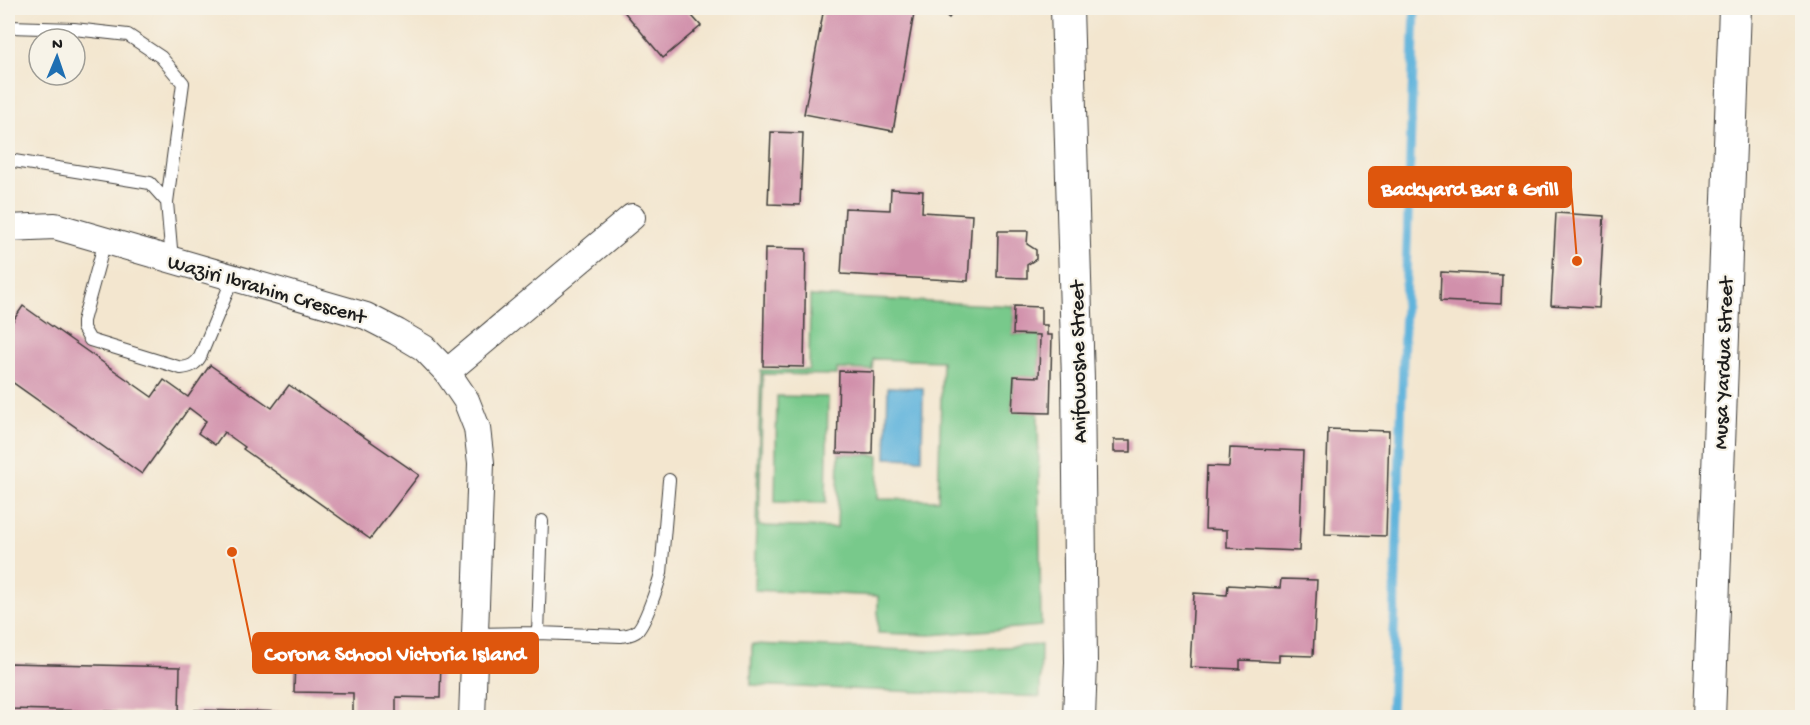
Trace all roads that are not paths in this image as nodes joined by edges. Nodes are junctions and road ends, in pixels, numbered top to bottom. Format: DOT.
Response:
graph roads {
  1 [pos="1067,8"];
  2 [pos="1735,8"];
  3 [pos="10,27"];
  4 [pos="8,160"];
  5 [pos="166,202"];
  6 [pos="632,217"];
  7 [pos="8,228"];
  8 [pos="105,241"];
  9 [pos="172,260"];
  10 [pos="233,278"];
  11 [pos="447,372"];
  12 [pos="669,480"];
  13 [pos="542,521"];
  14 [pos="538,633"];
  15 [pos="475,634"];
  16 [pos="472,717"];
  17 [pos="1079,717"];
  18 [pos="1709,717"];
  1 -- 17 [label="street, Anifowoshe Street"];
  2 -- 18 [label="street, Musa Yardua Street"];
  3 -- 5 [label="lane"];
  4 -- 5 [label="lane"];
  5 -- 9 [label="lane"];
  6 -- 11 [label="street"];
  7 -- 8 [label="street, Waziri Ibrahim Crescent"];
  8 -- 9 [label="street, Waziri Ibrahim Crescent"];
  8 -- 10 [label="lane"];
  9 -- 10 [label="street, Waziri Ibrahim Crescent"];
  10 -- 11 [label="street, Waziri Ibrahim Crescent"];
  11 -- 15 [label="street, Waziri Ibrahim Crescent"];
  12 -- 14 [label="lane"];
  13 -- 14 [label="lane"];
  14 -- 15 [label="lane"];
  15 -- 16 [label="street, Waziri Ibrahim Crescent"];
}
